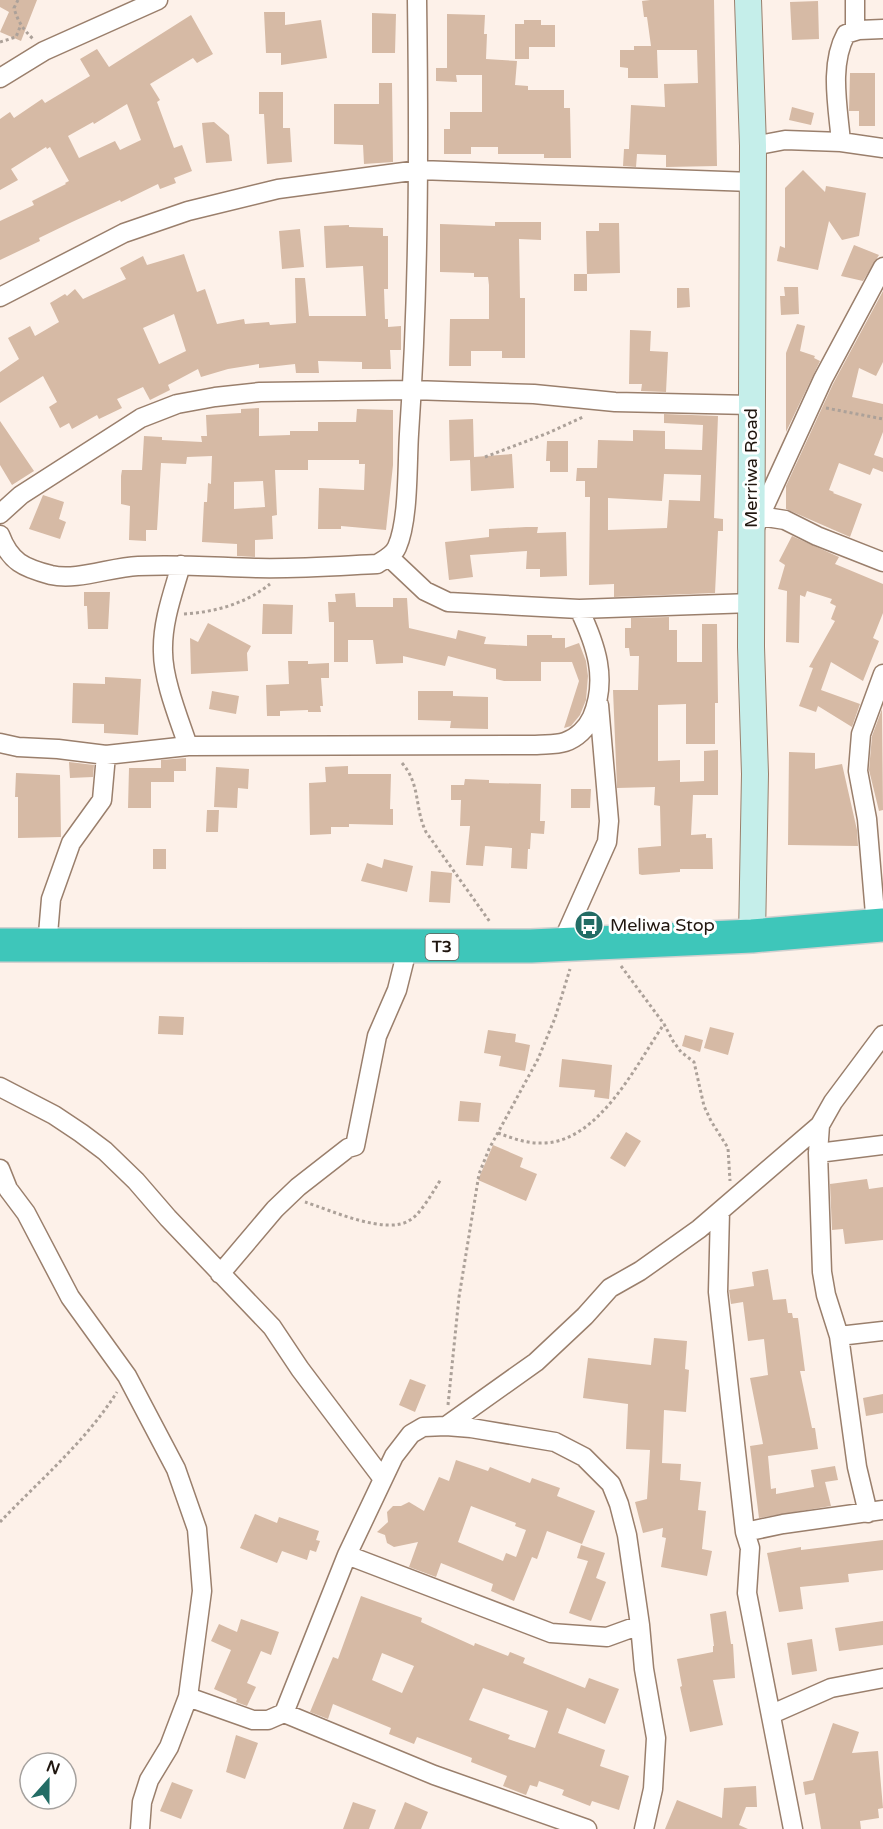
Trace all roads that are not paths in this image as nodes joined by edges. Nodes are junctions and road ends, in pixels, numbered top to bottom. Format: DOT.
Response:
graph roads {
  1 [pos="158,0"];
  2 [pos="417,0"];
  3 [pos="748,0"];
  4 [pos="855,0"];
  5 [pos="883,29"];
  6 [pos="855,31"];
  7 [pos="0,78"];
  8 [pos="841,142"];
  9 [pos="753,146"];
  10 [pos="883,148"];
  11 [pos="419,170"];
  12 [pos="752,182"];
  13 [pos="883,267"];
  14 [pos="0,297"];
  15 [pos="412,390"];
  16 [pos="751,405"];
  17 [pos="0,513"];
  18 [pos="756,526"];
  19 [pos="0,535"];
  20 [pos="389,557"];
  21 [pos="883,562"];
  22 [pos="181,565"];
  23 [pos="752,603"];
  24 [pos="579,609"];
  25 [pos="883,674"];
  26 [pos="599,701"];
  27 [pos="0,743"];
  28 [pos="188,746"];
  29 [pos="106,755"];
  30 [pos="879,926"];
  31 [pos="752,936"];
  32 [pos="581,944"];
  33 [pos="0,945"];
  34 [pos="47,946"];
  35 [pos="408,946"];
  36 [pos="883,1035"];
  37 [pos="0,1087"];
  38 [pos="820,1125"];
  39 [pos="883,1145"];
  40 [pos="818,1153"];
  41 [pos="0,1169"];
  42 [pos="724,1207"];
  43 [pos="220,1274"];
  44 [pos="883,1331"];
  45 [pos="839,1336"];
  46 [pos="446,1426"];
  47 [pos="382,1479"];
  48 [pos="875,1512"];
  49 [pos="745,1532"];
  50 [pos="347,1555"];
  51 [pos="640,1625"];
  52 [pos="883,1678"];
  53 [pos="188,1697"];
  54 [pos="284,1713"];
  55 [pos="772,1714"];
  56 [pos="140,1829"];
  57 [pos="587,1829"];
  58 [pos="644,1829"];
  59 [pos="793,1829"];
  1 -- 7 [label="street"];
  2 -- 11 [label="street"];
  3 -- 9 [label="street, Merriwa Road"];
  4 -- 6 [label="street"];
  5 -- 6 [label="street"];
  6 -- 8 [label="street"];
  8 -- 9 [label="street"];
  8 -- 10 [label="street"];
  9 -- 12 [label="street, Merriwa Road"];
  11 -- 12 [label="street"];
  11 -- 14 [label="street"];
  11 -- 15 [label="street"];
  12 -- 16 [label="street, Merriwa Road"];
  13 -- 18 [label="street"];
  15 -- 16 [label="street"];
  15 -- 17 [label="street"];
  15 -- 20 [label="street"];
  16 -- 18 [label="street, Merriwa Road"];
  18 -- 21 [label="street"];
  18 -- 23 [label="street, Merriwa Road"];
  19 -- 22 [label="street"];
  20 -- 22 [label="street"];
  20 -- 24 [label="street"];
  22 -- 28 [label="street"];
  23 -- 24 [label="street"];
  23 -- 31 [label="street, Merriwa Road"];
  24 -- 26 [label="street"];
  25 -- 30 [label="street"];
  26 -- 28 [label="street"];
  26 -- 32 [label="street"];
  27 -- 29 [label="street"];
  28 -- 29 [label="street"];
  29 -- 34 [label="street"];
  30 -- 31 [label="highway, T3"];
  31 -- 32 [label="highway, T3"];
  32 -- 35 [label="highway, T3"];
  33 -- 34 [label="highway, T3"];
  34 -- 35 [label="highway, T3"];
  35 -- 43 [label="street"];
  36 -- 38 [label="street"];
  37 -- 43 [label="street"];
  38 -- 40 [label="street"];
  38 -- 42 [label="street"];
  39 -- 40 [label="street"];
  40 -- 45 [label="street"];
  41 -- 53 [label="street"];
  42 -- 46 [label="street"];
  42 -- 49 [label="street"];
  43 -- 47 [label="street"];
  44 -- 45 [label="street"];
  45 -- 48 [label="street"];
  46 -- 47 [label="street"];
  46 -- 51 [label="street"];
  47 -- 50 [label="street"];
  48 -- 49 [label="street"];
  49 -- 55 [label="street"];
  50 -- 51 [label="street"];
  50 -- 54 [label="street"];
  51 -- 58 [label="street"];
  52 -- 55 [label="street"];
  53 -- 54 [label="street"];
  53 -- 56 [label="street"];
  54 -- 57 [label="street"];
  55 -- 59 [label="street"];
}
